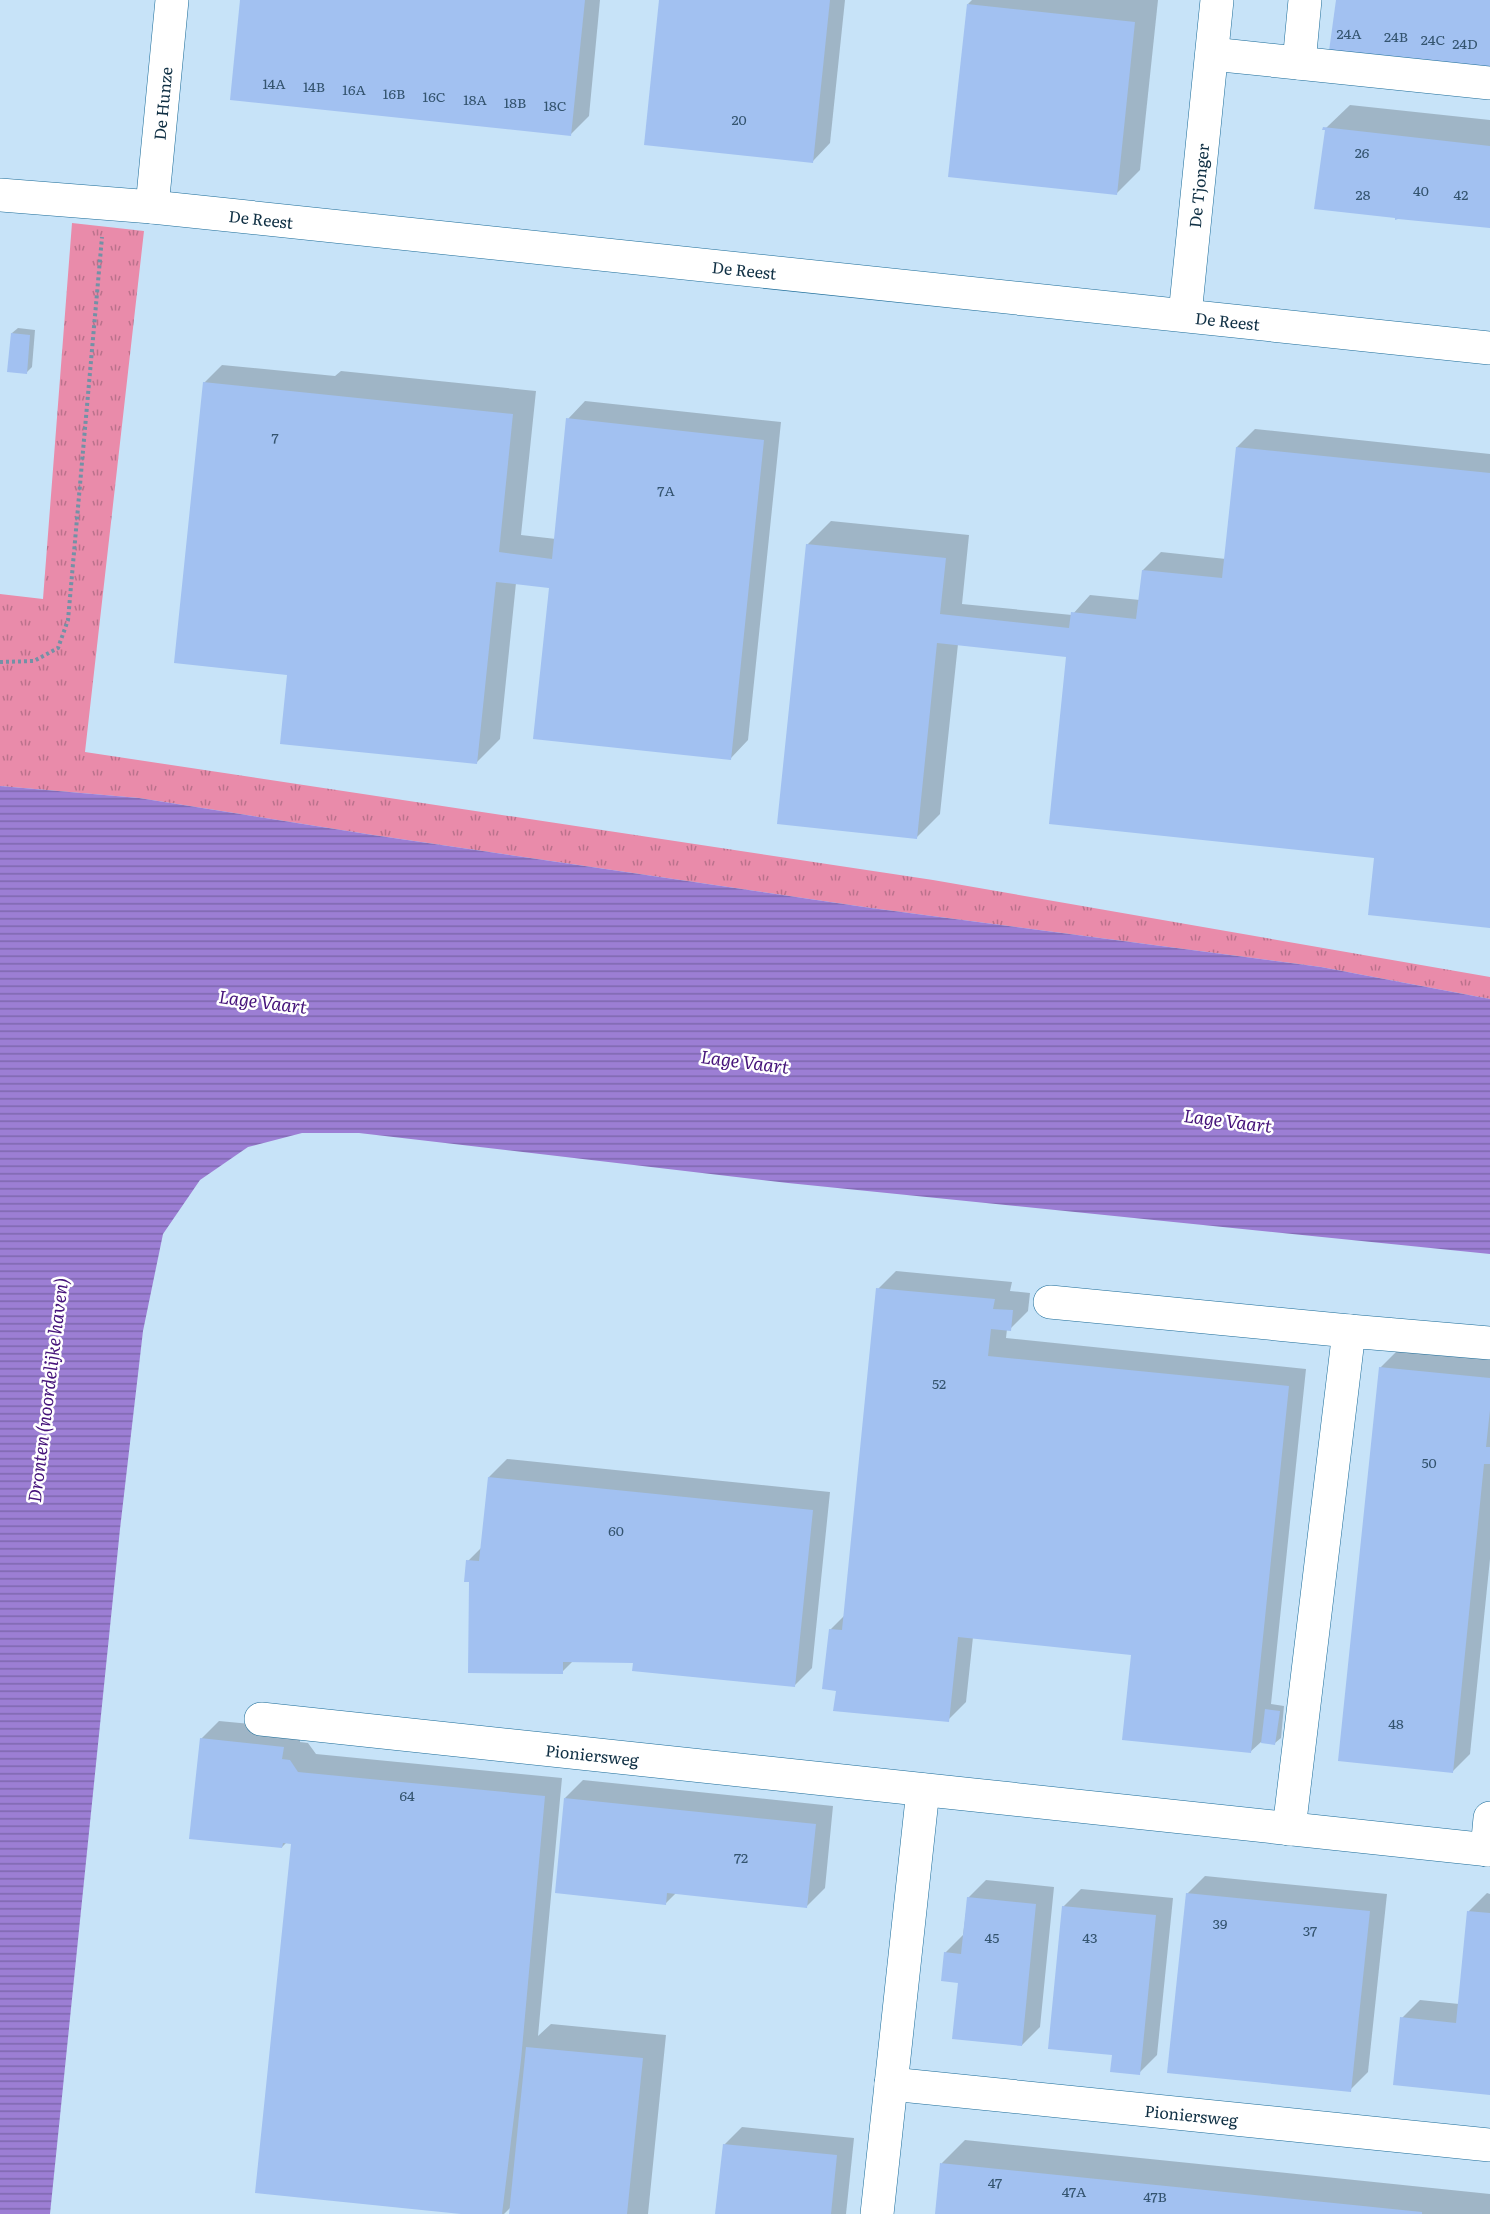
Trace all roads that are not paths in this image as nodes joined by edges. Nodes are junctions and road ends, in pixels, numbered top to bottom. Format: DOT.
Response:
graph roads {
  1 [pos="172,0"];
  2 [pos="1217,0"];
  3 [pos="1305,0"];
  4 [pos="1212,54"];
  5 [pos="1299,63"];
  6 [pos="1490,83"];
  7 [pos="0,195"];
  8 [pos="152,207"];
  9 [pos="1185,315"];
  10 [pos="1490,348"];
  11 [pos="1050,1302"];
  12 [pos="1349,1331"];
  13 [pos="1490,1343"];
  14 [pos="261,1719"];
  15 [pos="923,1790"];
  16 [pos="1490,1818"];
  17 [pos="1289,1829"];
  18 [pos="1488,1850"];
  19 [pos="891,2084"];
  20 [pos="1490,2145"];
  21 [pos="877,2214"];
  1 -- 8 [label="street, De Hunze"];
  2 -- 4 [label="street, De Tjonger"];
  3 -- 5 [label="street"];
  4 -- 5 [label="street"];
  4 -- 9 [label="street, De Tjonger"];
  5 -- 6 [label="street"];
  7 -- 8 [label="street, De Reest"];
  8 -- 9 [label="street, De Reest"];
  9 -- 10 [label="street, De Reest"];
  11 -- 12 [label="street"];
  12 -- 13 [label="street"];
  12 -- 17 [label="street"];
  14 -- 15 [label="street, Pioniersweg"];
  15 -- 17 [label="street, Pioniersweg"];
  15 -- 19 [label="street"];
  16 -- 18 [label="street"];
  17 -- 18 [label="street, Pioniersweg"];
  19 -- 20 [label="street, Pioniersweg"];
  19 -- 21 [label="street"];
}
